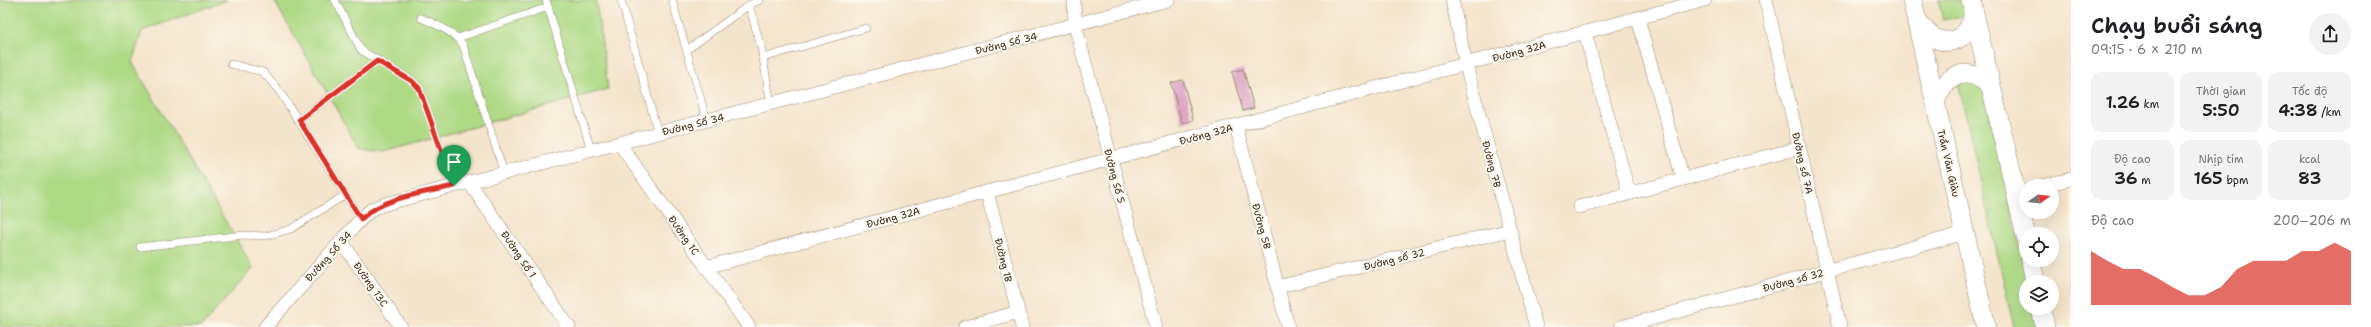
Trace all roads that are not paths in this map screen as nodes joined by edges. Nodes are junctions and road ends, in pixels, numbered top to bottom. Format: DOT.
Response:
graph roads {
  1 [pos="334,0"];
  2 [pos="621,0"];
  3 [pos="672,0"];
  4 [pos="760,0"];
  5 [pos="1074,0"];
  6 [pos="1168,0"];
  7 [pos="1452,0"];
  8 [pos="1706,0"];
  9 [pos="1766,0"];
  10 [pos="1912,0"];
  11 [pos="547,4"];
  12 [pos="1972,4"];
  13 [pos="750,5"];
  14 [pos="421,18"];
  15 [pos="1638,19"];
  16 [pos="1916,19"];
  17 [pos="1075,25"];
  18 [pos="866,28"];
  19 [pos="1585,33"];
  20 [pos="458,38"];
  21 [pos="688,49"];
  22 [pos="763,58"];
  23 [pos="377,61"];
  24 [pos="231,64"];
  25 [pos="1466,65"];
  26 [pos="1991,86"];
  27 [pos="1935,102"];
  28 [pos="771,104"];
  29 [pos="299,120"];
  30 [pos="707,120"];
  31 [pos="1236,126"];
  32 [pos="658,133"];
  33 [pos="619,143"];
  34 [pos="1799,148"];
  35 [pos="591,150"];
  36 [pos="1110,159"];
  37 [pos="504,173"];
  38 [pos="1682,179"];
  39 [pos="2071,179"];
  40 [pos="470,182"];
  41 [pos="2059,182"];
  42 [pos="2019,183"];
  43 [pos="454,186"];
  44 [pos="987,192"];
  45 [pos="1629,193"];
  46 [pos="345,195"];
  47 [pos="1579,207"];
  48 [pos="361,219"];
  49 [pos="1510,230"];
  50 [pos="1965,233"];
  51 [pos="341,241"];
  52 [pos="140,247"];
  53 [pos="706,267"];
  54 [pos="1828,270"];
  55 [pos="1278,287"];
  56 [pos="1018,312"];
  57 [pos="2042,315"];
  58 [pos="265,327"];
  59 [pos="401,327"];
  60 [pos="569,327"];
  61 [pos="749,327"];
  62 [pos="965,327"];
  63 [pos="1022,327"];
  64 [pos="1156,327"];
  65 [pos="1288,327"];
  66 [pos="1536,327"];
  67 [pos="1621,327"];
  68 [pos="1840,327"];
  69 [pos="1986,327"];
  70 [pos="2045,327"];
  1 -- 23 [label="lane"];
  2 -- 32 [label="lane"];
  3 -- 21 [label="lane"];
  4 -- 13 [label="lane"];
  5 -- 17 [label="street"];
  6 -- 17 [label="street, Đường Số 34"];
  7 -- 25 [label="street, Đường 7B"];
  8 -- 15 [label="street, Đường 32A"];
  9 -- 34 [label="street, Đường số 7A"];
  10 -- 16 [label="main road, Trần Văn Giàu"];
  11 -- 20 [label="lane"];
  11 -- 35 [label="lane"];
  12 -- 16 [label="main road"];
  12 -- 26 [label="main road"];
  13 -- 21 [label="lane"];
  13 -- 22 [label="lane"];
  14 -- 20 [label="lane"];
  15 -- 19 [label="street, Đường 32A"];
  15 -- 38 [label="street"];
  16 -- 27 [label="main road, Trần Văn Giàu"];
  17 -- 28 [label="street, Đường Số 34"];
  17 -- 36 [label="street, Đường Số 5"];
  18 -- 22 [label="lane"];
  19 -- 25 [label="street, Đường 32A"];
  19 -- 45 [label="street"];
  20 -- 37 [label="lane"];
  21 -- 30 [label="lane"];
  22 -- 28 [label="lane"];
  23 -- 29 [label="lane"];
  23 -- 43 [label="lane"];
  24 -- 29 [label="lane"];
  25 -- 31 [label="street, Đường 32A"];
  25 -- 49 [label="street, Đường 7B"];
  26 -- 27 [label="main road"];
  26 -- 42 [label="main road"];
  27 -- 50 [label="main road, Trần Văn Giàu"];
  28 -- 30 [label="street, Đường Số 34"];
  29 -- 46 [label="lane"];
  30 -- 32 [label="street, Đường Số 34"];
  31 -- 36 [label="street, Đường 32A"];
  31 -- 55 [label="street, Đường 5B"];
  32 -- 33 [label="street, Đường Số 34"];
  33 -- 35 [label="street, Đường Số 34"];
  33 -- 53 [label="street, Đường 1C"];
  34 -- 38 [label="street"];
  34 -- 54 [label="street, Đường số 7A"];
  35 -- 37 [label="street, Đường Số 34"];
  36 -- 44 [label="street, Đường 32A"];
  36 -- 64 [label="street, Đường Số 5"];
  37 -- 40 [label="street, Đường Số 34"];
  38 -- 45 [label="street"];
  39 -- 41 [label="street"];
  40 -- 43 [label="street, Đường Số 34"];
  40 -- 60 [label="street, Đường Số 1"];
  43 -- 48 [label="street, Đường Số 34"];
  44 -- 53 [label="street, Đường 32A"];
  44 -- 56 [label="street, Đường 1B"];
  45 -- 47 [label="street"];
  46 -- 48 [label="lane"];
  46 -- 52 [label="lane"];
  48 -- 51 [label="street, Đường Số 34"];
  49 -- 55 [label="street, Đường số 32"];
  49 -- 66 [label="street, Đường 7B"];
  50 -- 54 [label="street, Đường số 32"];
  50 -- 69 [label="main road, Trần Văn Giàu"];
  51 -- 58 [label="street, Đường Số 34"];
  51 -- 59 [label="street, Đường 13C"];
  53 -- 61 [label="street, Đường 1C"];
  54 -- 67 [label="street, Đường số 32"];
  54 -- 68 [label="street, Đường số 7A"];
  55 -- 65 [label="street, Đường 5B"];
  56 -- 62 [label="street"];
  56 -- 63 [label="street, Đường 1B"];
  57 -- 70 [label="main road"];
}
